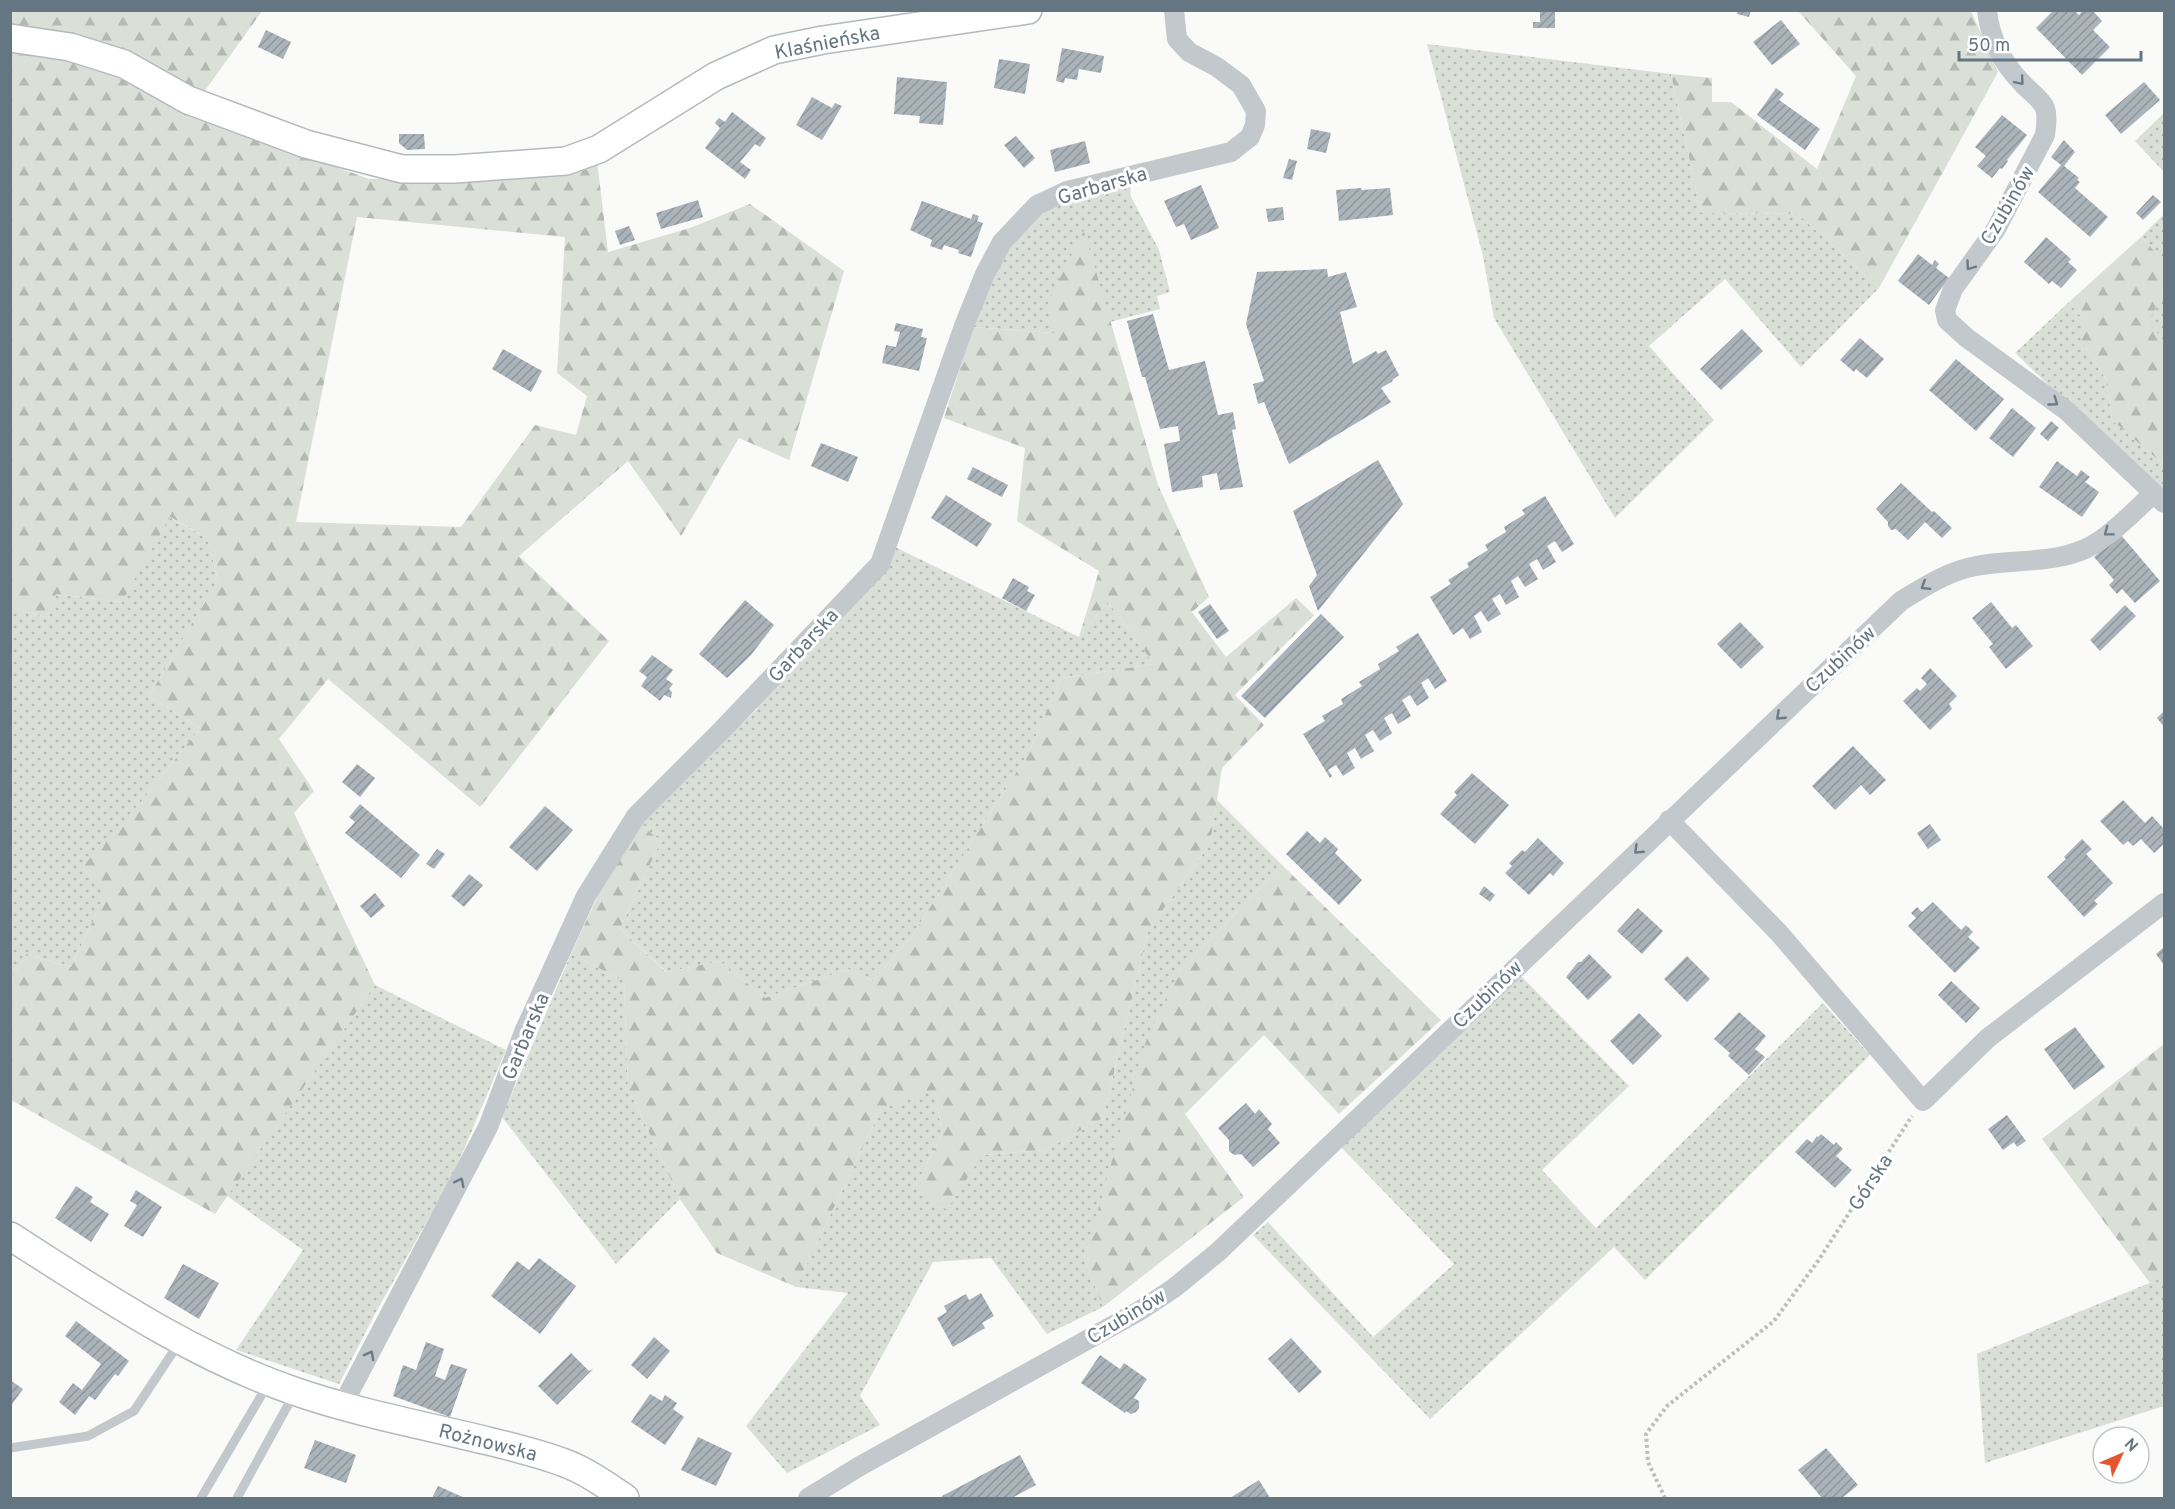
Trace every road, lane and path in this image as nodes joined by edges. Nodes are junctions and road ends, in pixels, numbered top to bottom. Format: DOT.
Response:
graph roads {
  1 [pos="1028,10"];
  2 [pos="1174,10"];
  3 [pos="1987,10"];
  4 [pos="10,38"];
  5 [pos="2159,499"];
  6 [pos="1670,820"];
  7 [pos="2164,903"];
  8 [pos="1923,1101"];
  9 [pos="10,1236"];
  10 [pos="181,1341"];
  11 [pos="269,1382"];
  12 [pos="295,1392"];
  13 [pos="342,1406"];
  14 [pos="10,1448"];
  15 [pos="201,1498"];
  16 [pos="237,1498"];
  17 [pos="625,1498"];
  18 [pos="808,1498"];
  19 [pos="1665,1498"];
  1 -- 4 [label="street, Klaśnieńska"];
  13 -- 2 [label="street, Garbarska, one-way"];
  3 -- 5 [label="street, Czubinów, one-way"];
  5 -- 6 [label="street, Czubinów, one-way"];
  6 -- 8 [label="street"];
  6 -- 18 [label="street, Czubinów, one-way"];
  7 -- 8 [label="street"];
  8 -- 19 [label="path, Górska"];
  9 -- 10 [label="street, Rożnowska"];
  10 -- 11 [label="street, Rożnowska"];
  10 -- 14 [label="lane"];
  11 -- 12 [label="street, Rożnowska"];
  11 -- 15 [label="lane"];
  12 -- 13 [label="street, Rożnowska"];
  12 -- 16 [label="lane"];
  13 -- 17 [label="street, Rożnowska"];
}
